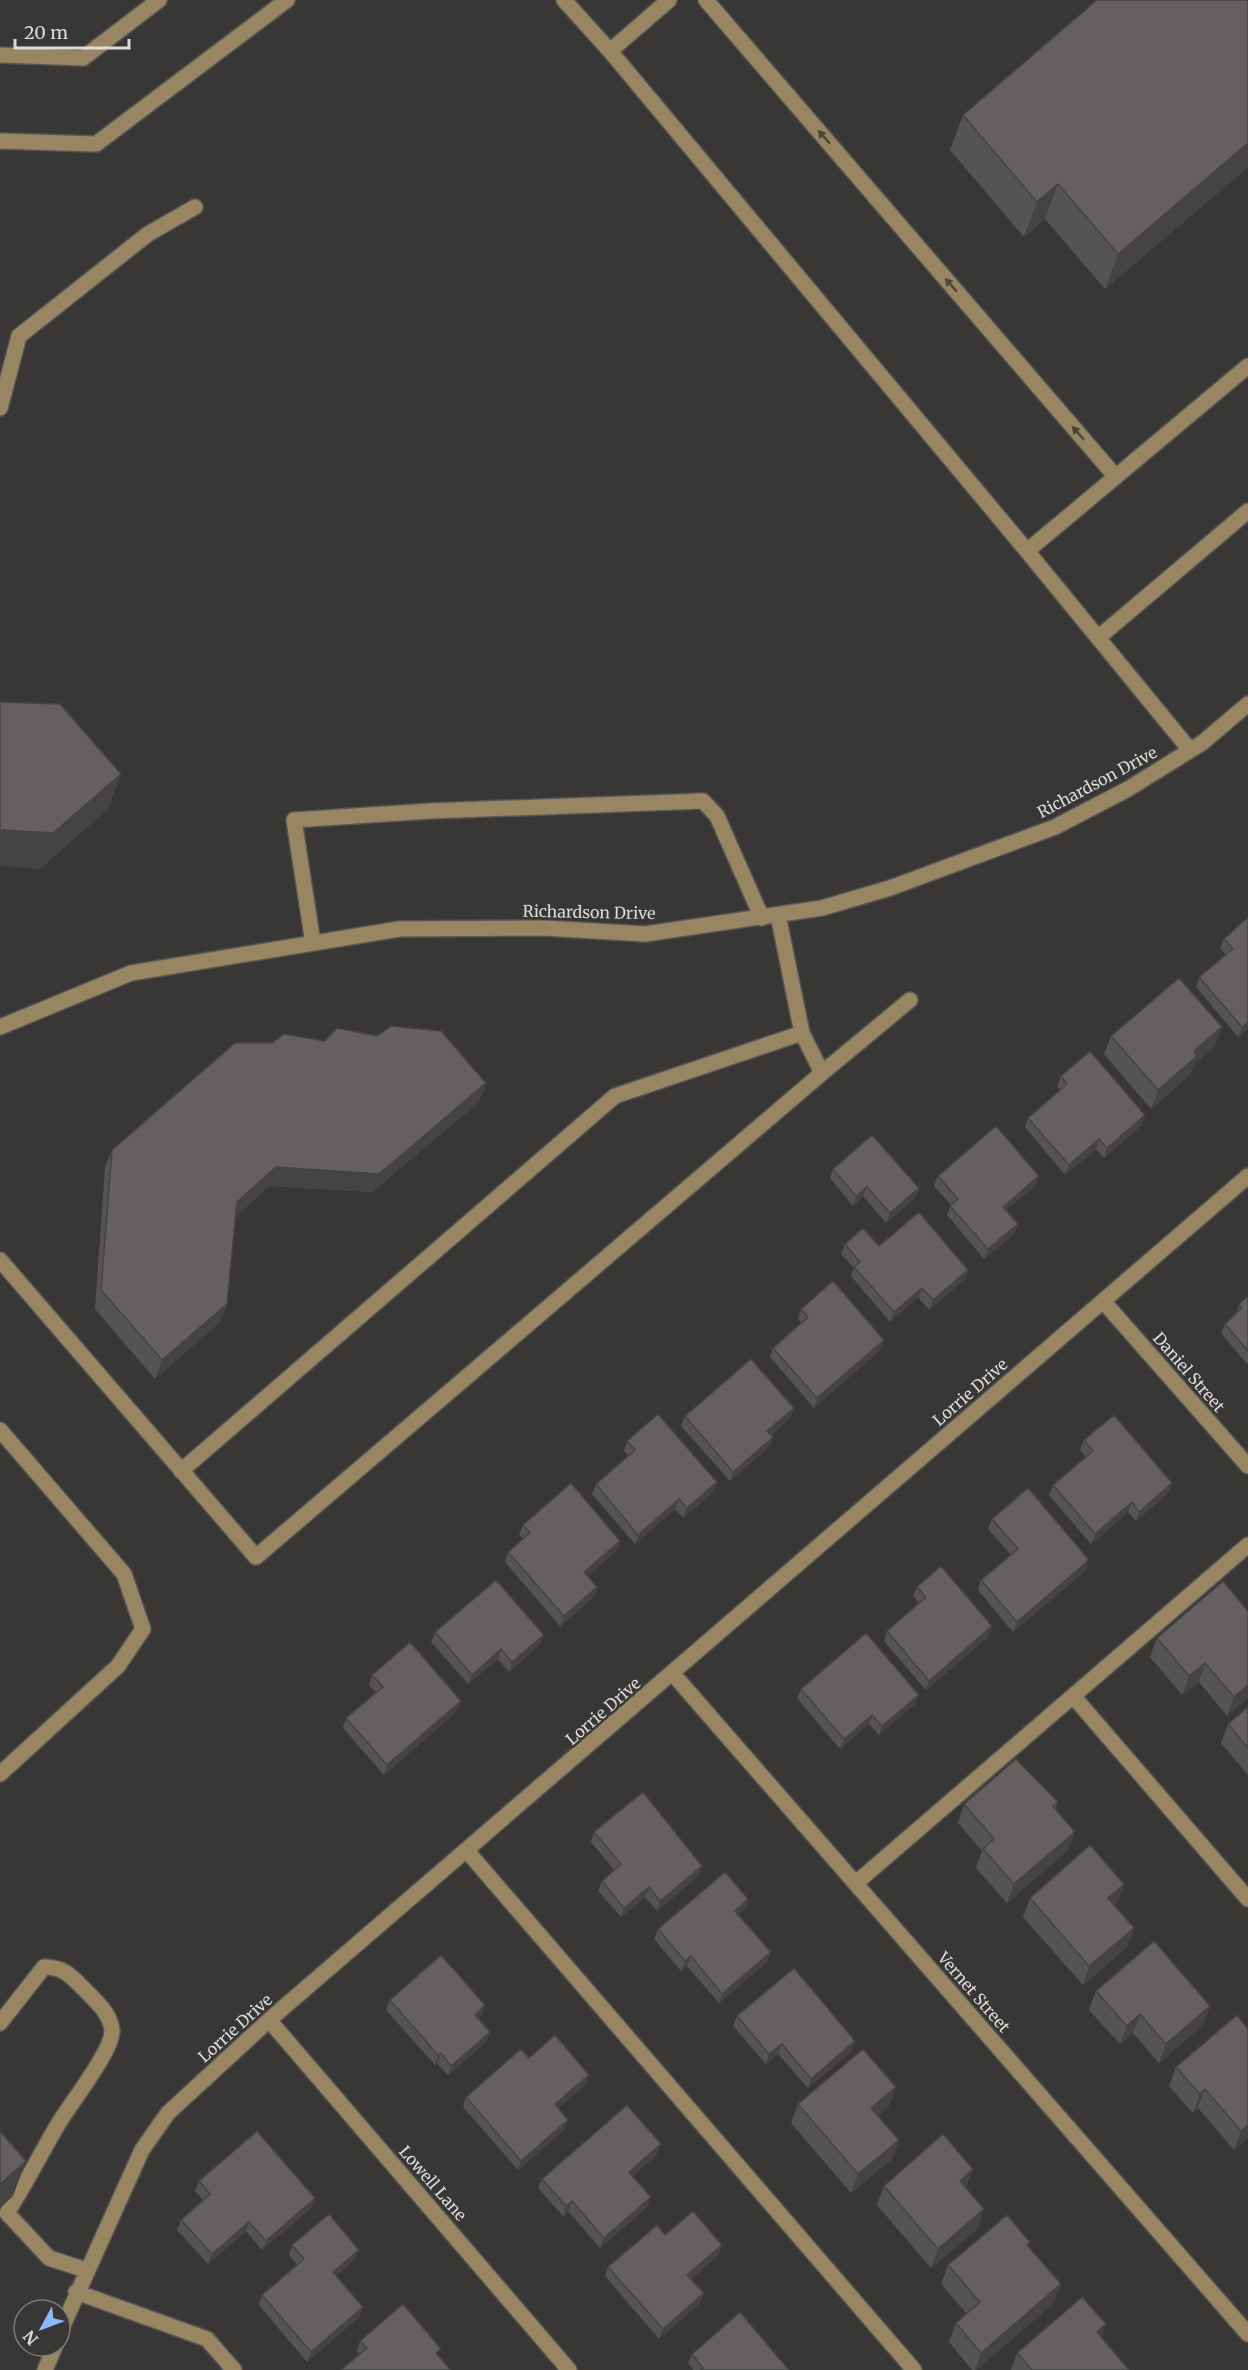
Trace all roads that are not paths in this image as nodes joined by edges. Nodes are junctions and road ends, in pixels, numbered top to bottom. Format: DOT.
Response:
graph roads {
  1 [pos="159,0"];
  2 [pos="287,0"];
  3 [pos="564,0"];
  4 [pos="669,0"];
  5 [pos="706,0"];
  6 [pos="610,51"];
  7 [pos="0,55"];
  8 [pos="0,141"];
  9 [pos="195,207"];
  10 [pos="1248,366"];
  11 [pos="0,408"];
  12 [pos="1116,477"];
  13 [pos="1248,511"];
  14 [pos="1027,551"];
  15 [pos="1100,637"];
  16 [pos="1248,704"];
  17 [pos="1190,750"];
  18 [pos="778,915"];
  19 [pos="762,918"];
  20 [pos="313,943"];
  21 [pos="910,1000"];
  22 [pos="0,1027"];
  23 [pos="802,1033"];
  24 [pos="822,1073"];
  25 [pos="1248,1176"];
  26 [pos="0,1260"];
  27 [pos="1103,1301"];
  28 [pos="0,1430"];
  29 [pos="1248,1466"];
  30 [pos="181,1471"];
  31 [pos="1248,1545"];
  32 [pos="673,1674"];
  33 [pos="1073,1696"];
  34 [pos="0,1774"];
  35 [pos="467,1851"];
  36 [pos="856,1883"];
  37 [pos="1248,1899"];
  38 [pos="269,2020"];
  39 [pos="0,2023"];
  40 [pos="86,2270"];
  41 [pos="76,2292"];
  42 [pos="72,2302"];
  43 [pos="1248,2334"];
  44 [pos="234,2370"];
  45 [pos="569,2370"];
  46 [pos="915,2370"];
  1 -- 7 [label="street"];
  2 -- 8 [label="street"];
  3 -- 6 [label="street"];
  4 -- 6 [label="street"];
  12 -- 5 [label="street, one-way"];
  6 -- 14 [label="street"];
  9 -- 11 [label="street"];
  10 -- 12 [label="street"];
  12 -- 14 [label="street"];
  13 -- 15 [label="street"];
  14 -- 15 [label="street"];
  15 -- 17 [label="street"];
  16 -- 17 [label="street, Richardson Drive"];
  17 -- 18 [label="street, Richardson Drive"];
  18 -- 19 [label="street, Richardson Drive"];
  18 -- 23 [label="street"];
  19 -- 20 [label="street, Richardson Drive"];
  19 -- 20 [label="street"];
  20 -- 22 [label="street, Richardson Drive"];
  21 -- 24 [label="street"];
  23 -- 24 [label="street"];
  23 -- 30 [label="street"];
  24 -- 30 [label="street"];
  25 -- 27 [label="street, Lorrie Drive"];
  26 -- 30 [label="street"];
  27 -- 29 [label="street, Daniel Street"];
  27 -- 32 [label="street, Lorrie Drive"];
  28 -- 34 [label="street"];
  31 -- 33 [label="street"];
  32 -- 35 [label="street, Lorrie Drive"];
  32 -- 36 [label="street, Vernet Street"];
  33 -- 36 [label="street"];
  33 -- 37 [label="street"];
  35 -- 38 [label="street, Lorrie Drive"];
  35 -- 46 [label="street"];
  36 -- 43 [label="street, Vernet Street"];
  38 -- 40 [label="street, Lorrie Drive"];
  38 -- 45 [label="street, Lowell Lane"];
  39 -- 40 [label="street"];
  40 -- 41 [label="street, Lorrie Drive"];
  41 -- 42 [label="street, Lorrie Drive"];
  41 -- 44 [label="street"];
}
